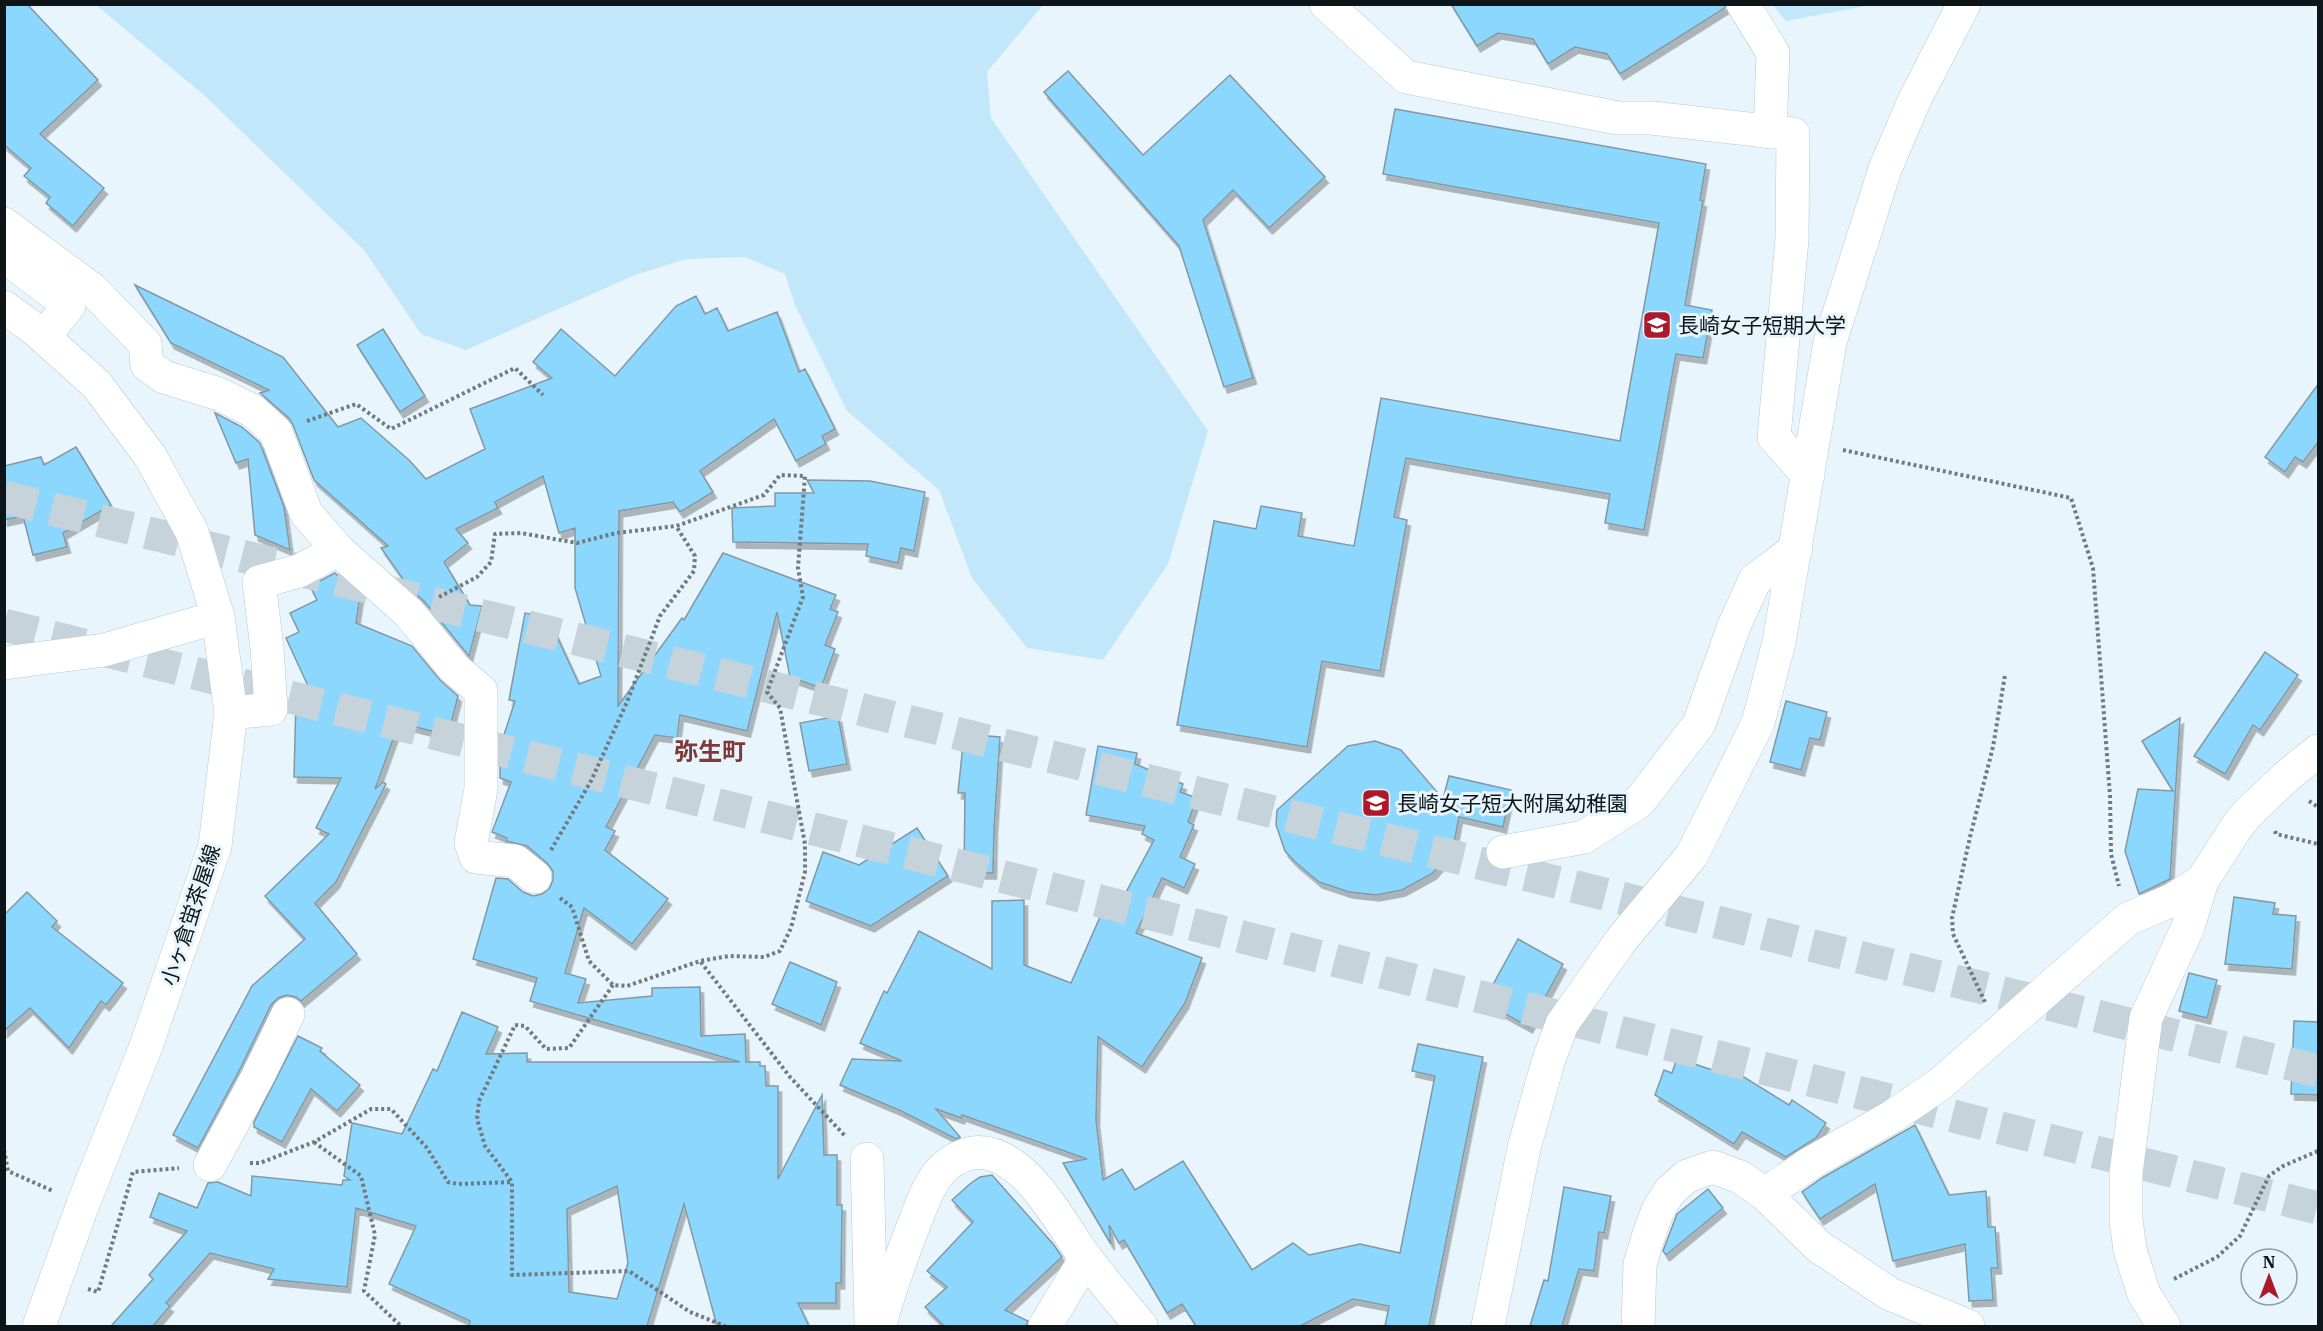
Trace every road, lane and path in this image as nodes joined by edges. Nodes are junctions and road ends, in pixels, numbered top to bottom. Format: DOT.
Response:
graph roads {
  1 [pos="1326,4"];
  2 [pos="1743,4"];
  3 [pos="1964,4"];
  4 [pos="1770,132"];
  5 [pos="4,224"];
  6 [pos="4,256"];
  7 [pos="4,307"];
  8 [pos="44,337"];
  9 [pos="543,395"];
  10 [pos="276,432"];
  11 [pos="1813,444"];
  12 [pos="1808,475"];
  13 [pos="676,526"];
  14 [pos="1796,549"];
  15 [pos="338,550"];
  16 [pos="409,613"];
  17 [pos="218,617"];
  18 [pos="4,663"];
  19 [pos="2005,675"];
  20 [pos="231,713"];
  21 [pos="2319,751"];
  22 [pos="1503,852"];
  23 [pos="535,878"];
  24 [pos="2202,881"];
  25 [pos="2128,919"];
  26 [pos="700,961"];
  27 [pos="613,985"];
  28 [pos="1988,1009"];
  29 [pos="288,1014"];
  30 [pos="314,1142"];
  31 [pos="4,1150"];
  32 [pos="2319,1151"];
  33 [pos="867,1159"];
  34 [pos="210,1165"];
  35 [pos="512,1182"];
  36 [pos="1765,1194"];
  37 [pos="83,1204"];
  38 [pos="1086,1258"];
  39 [pos="55,1281"];
  40 [pos="2145,1294"];
  41 [pos="39,1326"];
  42 [pos="400,1326"];
  43 [pos="724,1326"];
  44 [pos="871,1326"];
  45 [pos="879,1326"];
  46 [pos="1045,1326"];
  47 [pos="1142,1326"];
  48 [pos="1488,1326"];
  49 [pos="1638,1326"];
  50 [pos="1968,1326"];
  51 [pos="2164,1326"];
  1 -- 4 [label="street"];
  2 -- 4 [label="street"];
  3 -- 11 [label="street"];
  4 -- 12 [label="street"];
  5 -- 10 [label="street"];
  6 -- 8 [label="street"];
  7 -- 8 [label="street, 小ヶ倉蛍茶屋線"];
  8 -- 17 [label="street, 小ヶ倉蛍茶屋線"];
  9 -- 10 [label="path"];
  10 -- 15 [label="street"];
  11 -- 12 [label="street"];
  11 -- 25 [label="path"];
  12 -- 14 [label="street"];
  13 -- 16 [label="path"];
  13 -- 23 [label="path"];
  13 -- 26 [label="path"];
  14 -- 22 [label="street"];
  14 -- 48 [label="street"];
  15 -- 16 [label="street"];
  15 -- 20 [label="street"];
  16 -- 23 [label="street"];
  17 -- 18 [label="street"];
  17 -- 20 [label="street, 小ヶ倉蛍茶屋線"];
  19 -- 28 [label="path"];
  20 -- 37 [label="street, 小ヶ倉蛍茶屋線"];
  21 -- 24 [label="street"];
  23 -- 27 [label="path"];
  24 -- 25 [label="street"];
  24 -- 40 [label="street"];
  25 -- 36 [label="street"];
  26 -- 27 [label="path"];
  26 -- 33 [label="path"];
  27 -- 35 [label="path"];
  29 -- 34 [label="street"];
  30 -- 34 [label="path"];
  30 -- 35 [label="path"];
  30 -- 42 [label="path"];
  31 -- 37 [label="path"];
  32 -- 40 [label="path"];
  33 -- 44 [label="street"];
  34 -- 39 [label="path"];
  35 -- 43 [label="path"];
  36 -- 49 [label="street"];
  36 -- 50 [label="street"];
  37 -- 39 [label="street, 小ヶ倉蛍茶屋線"];
  38 -- 45 [label="street"];
  38 -- 46 [label="street"];
  38 -- 47 [label="street"];
  39 -- 41 [label="street, 小ヶ倉蛍茶屋線"];
  40 -- 51 [label="street"];
}
